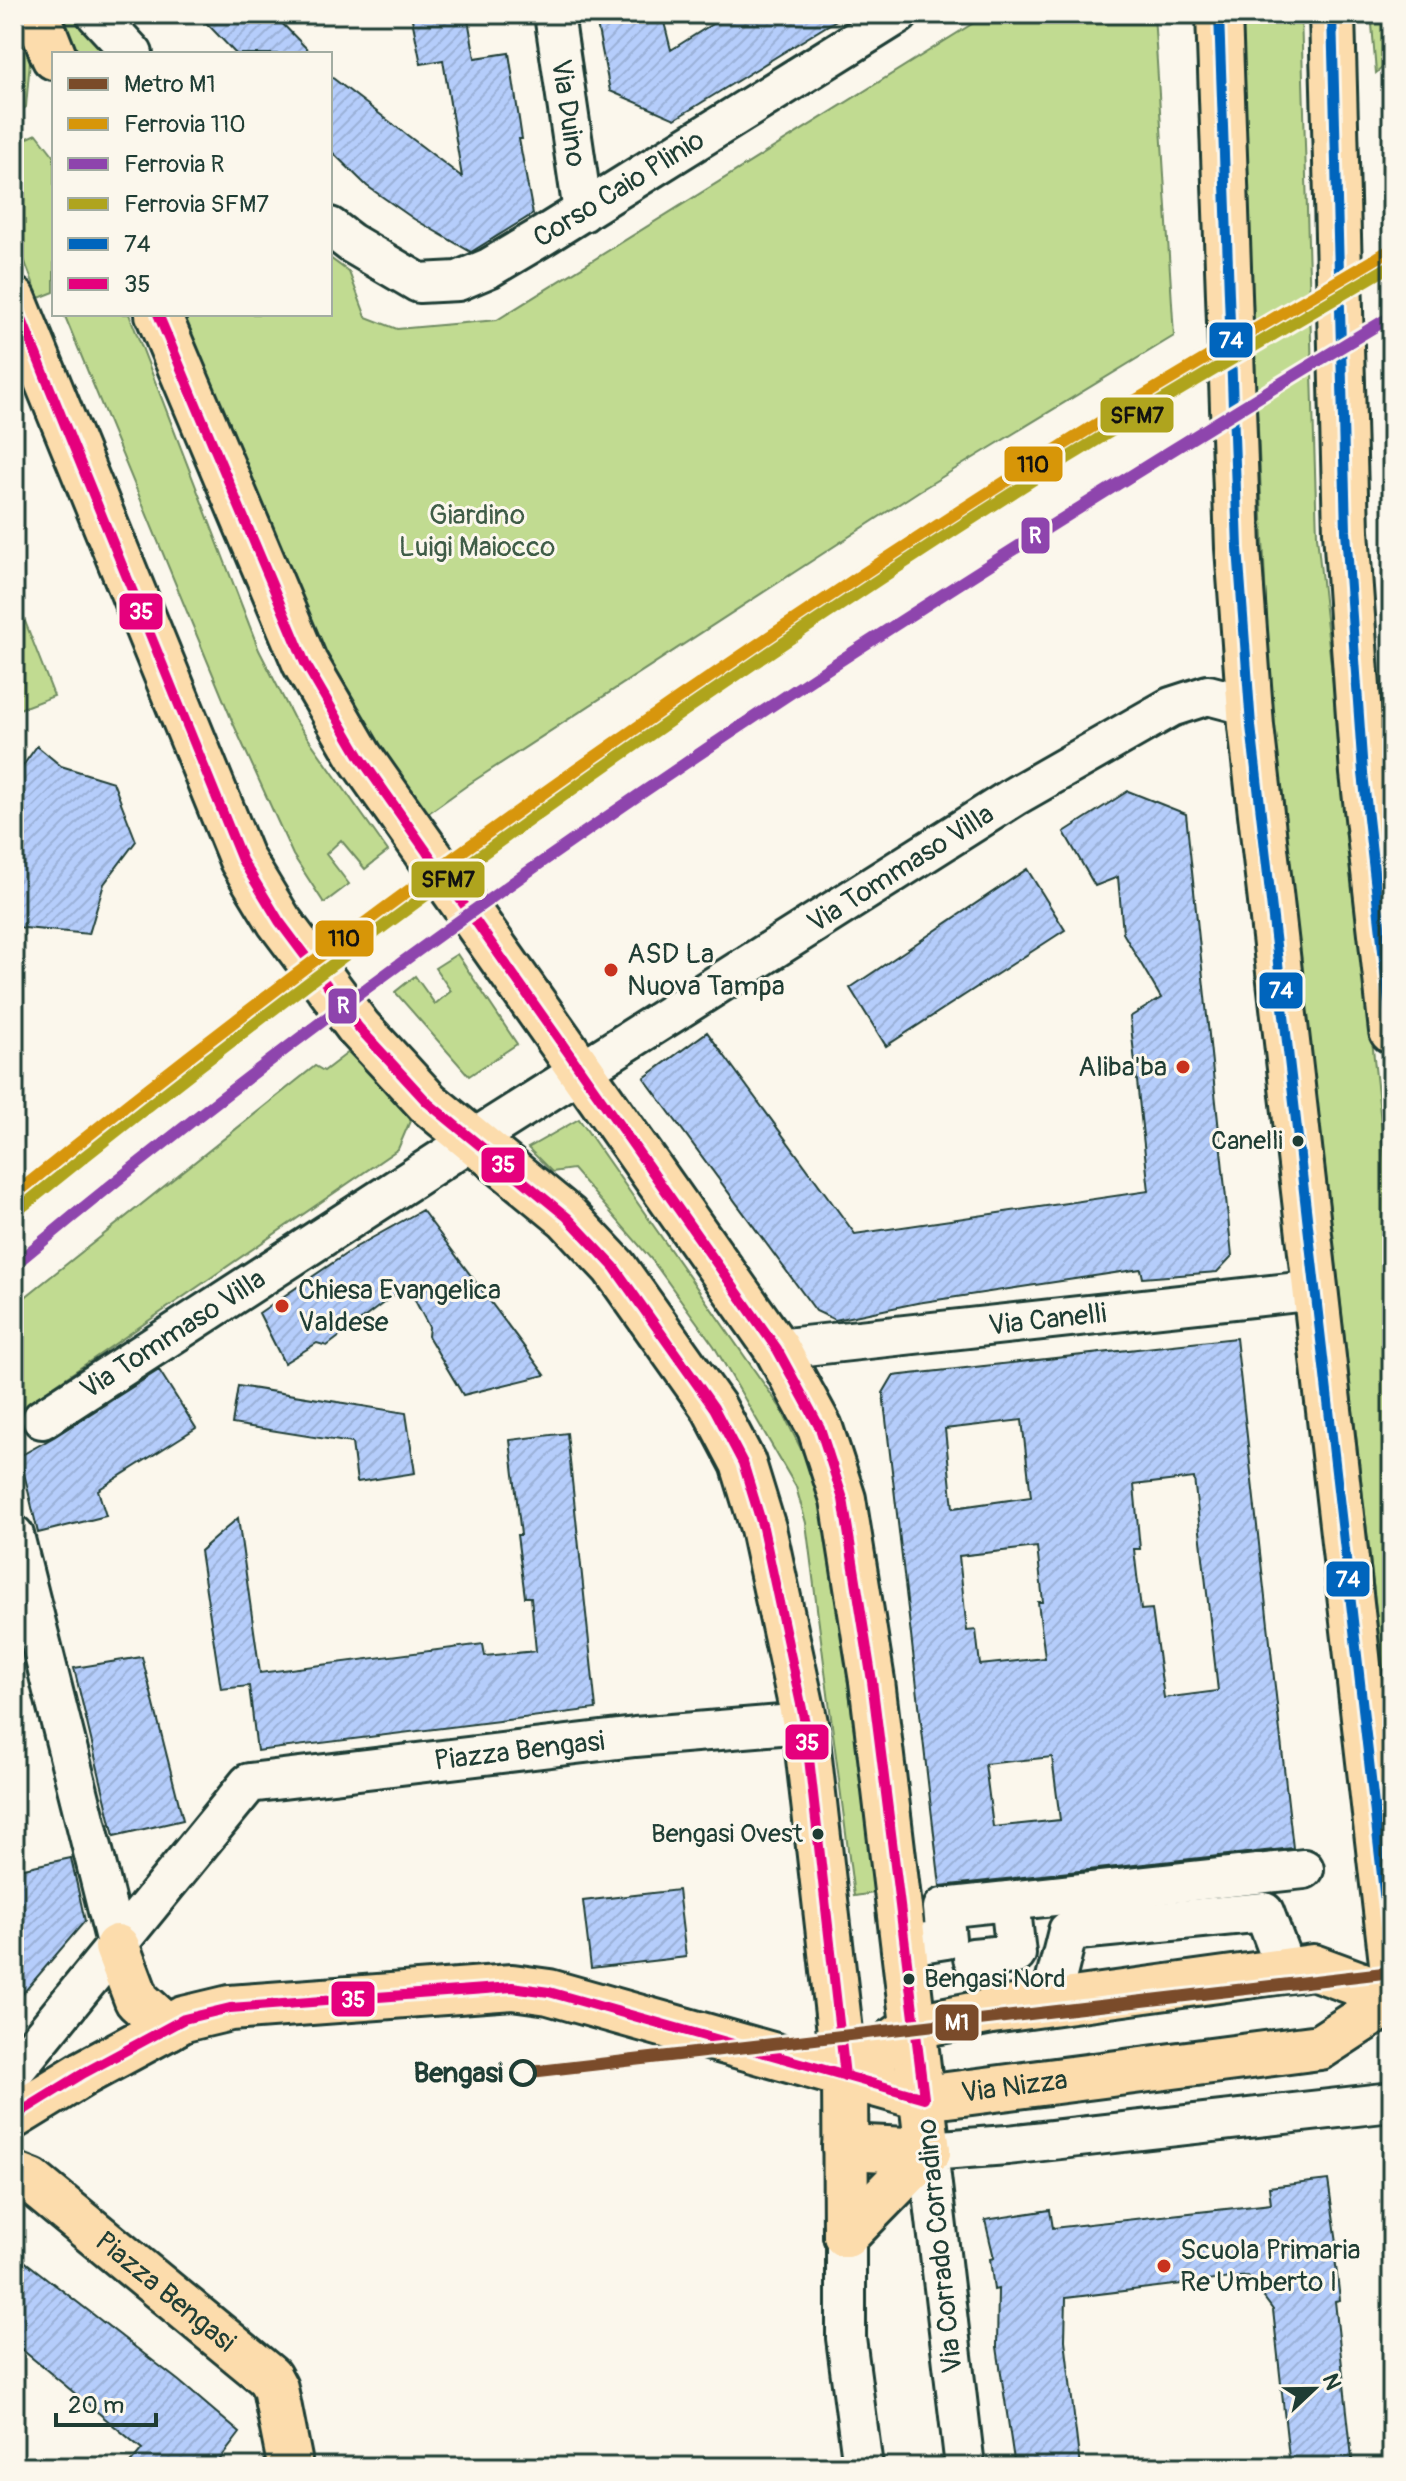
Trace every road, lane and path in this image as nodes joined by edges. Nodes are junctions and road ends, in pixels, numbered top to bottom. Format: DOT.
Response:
graph roads {
  1 [pos="37,14"];
  2 [pos="96,14"];
  3 [pos="554,14"];
  4 [pos="899,14"];
  5 [pos="1219,14"];
  6 [pos="1332,14"];
  7 [pos="858,26"];
  8 [pos="52,52"];
  9 [pos="131,52"];
  10 [pos="583,212"];
  11 [pos="332,229"];
  12 [pos="14,300"];
  13 [pos="159,316"];
  14 [pos="1250,706"];
  15 [pos="1392,1031"];
  16 [pos="581,1072"];
  17 [pos="472,1140"];
  18 [pos="1316,1290"];
  19 [pos="777,1349"];
  20 [pos="42,1419"];
  21 [pos="14,1535"];
  22 [pos="805,1723"];
  23 [pos="1386,1866"];
  24 [pos="1304,1869"];
  25 [pos="1010,1901"];
  26 [pos="927,1942"];
  27 [pos="117,1947"];
  28 [pos="973,1958"];
  29 [pos="1392,1963"];
  30 [pos="1286,1971"];
  31 [pos="1392,1998"];
  32 [pos="1050,2003"];
  33 [pos="915,2026"];
  34 [pos="168,2028"];
  35 [pos="14,2071"];
  36 [pos="845,2076"];
  37 [pos="924,2098"];
  38 [pos="1392,2102"];
  39 [pos="14,2116"];
  40 [pos="845,2147"];
  41 [pos="928,2151"];
  42 [pos="23,2178"];
  43 [pos="846,2235"];
  44 [pos="288,2464"];
  45 [pos="863,2467"];
  46 [pos="965,2467"];
  1 -- 8 [label="main road"];
  2 -- 9 [label="street"];
  3 -- 10 [label="street, Via Duino"];
  4 -- 7 [label="street, Corso Caio Plinio"];
  5 -- 14 [label="main road"];
  6 -- 15 [label="main road"];
  7 -- 10 [label="street, Corso Caio Plinio"];
  10 -- 11 [label="street, Corso Caio Plinio"];
  12 -- 17 [label="main road"];
  13 -- 16 [label="main road"];
  14 -- 16 [label="street, Via Tommaso Villa"];
  14 -- 18 [label="main road"];
  16 -- 17 [label="street, Via Tommaso Villa"];
  16 -- 19 [label="main road"];
  17 -- 20 [label="street, Via Tommaso Villa"];
  17 -- 22 [label="main road"];
  18 -- 19 [label="street, Via Canelli"];
  18 -- 23 [label="main road"];
  19 -- 33 [label="main road"];
  21 -- 27 [label="street"];
  22 -- 27 [label="street, Piazza Bengasi"];
  22 -- 36 [label="main road"];
  23 -- 29 [label="main road"];
  24 -- 25 [label="street"];
  25 -- 26 [label="street"];
  25 -- 28 [label="street"];
  27 -- 34 [label="main road"];
  27 -- 35 [label="street, Piazza Bengasi"];
  30 -- 31 [label="main road, Via Nizza"];
  30 -- 32 [label="main road, Via Nizza"];
  30 -- 32 [label="street"];
  31 -- 37 [label="main road, Via Nizza"];
  32 -- 33 [label="main road, Via Nizza"];
  33 -- 36 [label="main road, Via Nizza"];
  33 -- 37 [label="main road, Via Corrado Corradino"];
  34 -- 36 [label="main road"];
  34 -- 39 [label="main road"];
  36 -- 37 [label="main road, Via Nizza"];
  36 -- 40 [label="main road"];
  37 -- 41 [label="main road, Via Corrado Corradino"];
  38 -- 41 [label="street, Via Nizza"];
  40 -- 41 [label="main road"];
  40 -- 43 [label="main road"];
  41 -- 43 [label="main road"];
  41 -- 46 [label="street, Via Corrado Corradino"];
  42 -- 44 [label="main road, Piazza Bengasi"];
  43 -- 45 [label="street"];
}
